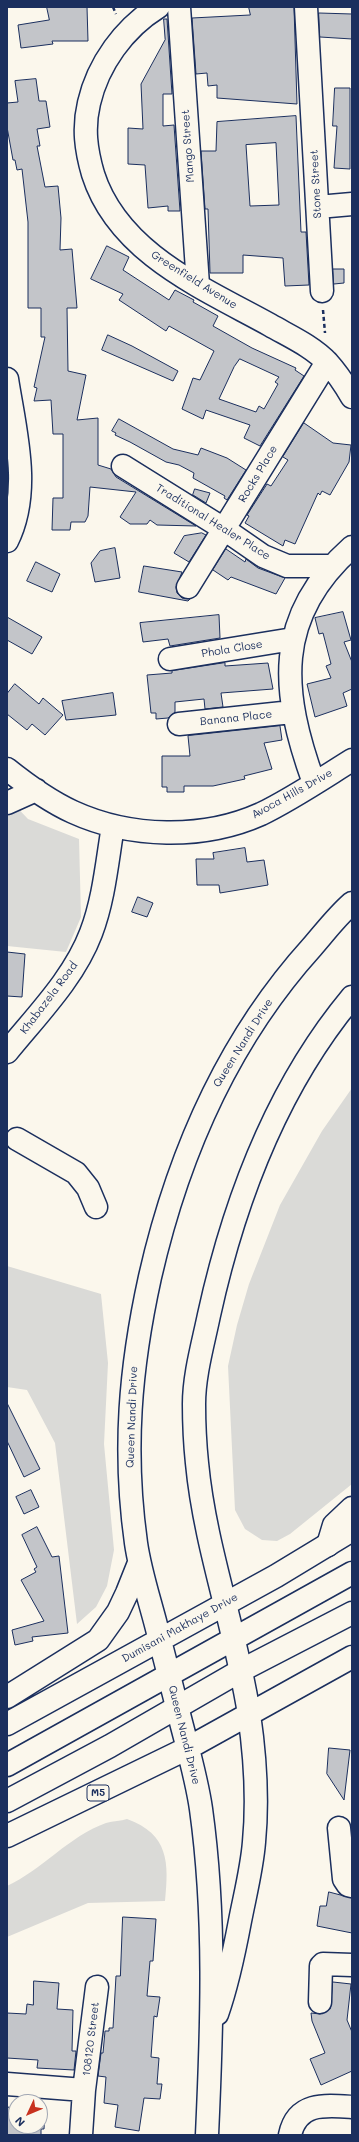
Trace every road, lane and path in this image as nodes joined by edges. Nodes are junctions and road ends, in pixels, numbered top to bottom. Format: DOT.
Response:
graph roads {
  1 [pos="158,7"];
  2 [pos="179,7"];
  3 [pos="306,7"];
  4 [pos="352,204"];
  5 [pos="318,207"];
  6 [pos="198,285"];
  7 [pos="322,291"];
  8 [pos="327,362"];
  9 [pos="7,379"];
  10 [pos="352,397"];
  11 [pos="123,466"];
  12 [pos="9,528"];
  13 [pos="224,529"];
  14 [pos="352,547"];
  15 [pos="331,566"];
  16 [pos="188,587"];
  17 [pos="293,638"];
  18 [pos="170,659"];
  19 [pos="292,712"];
  20 [pos="179,724"];
  21 [pos="352,760"];
  22 [pos="7,769"];
  23 [pos="314,783"];
  24 [pos="36,790"];
  25 [pos="7,803"];
  26 [pos="113,826"];
  27 [pos="352,904"];
  28 [pos="352,996"];
  29 [pos="7,1052"];
  30 [pos="17,1139"];
  31 [pos="96,1207"];
  32 [pos="352,1508"];
  33 [pos="352,1530"];
  34 [pos="328,1545"];
  35 [pos="139,1562"];
  36 [pos="352,1573"];
  37 [pos="226,1603"];
  38 [pos="352,1613"];
  39 [pos="160,1639"];
  40 [pos="234,1640"];
  41 [pos="352,1657"];
  42 [pos="240,1671"];
  43 [pos="169,1676"];
  44 [pos="7,1697"];
  45 [pos="177,1708"];
  46 [pos="249,1714"];
  47 [pos="7,1724"];
  48 [pos="188,1748"];
  49 [pos="7,1765"];
  50 [pos="7,1801"];
  51 [pos="339,1828"];
  52 [pos="7,1836"];
  53 [pos="352,1886"];
  54 [pos="349,1956"];
  55 [pos="97,1987"];
  56 [pos="320,2002"];
  57 [pos="211,2030"];
  58 [pos="7,2084"];
  59 [pos="84,2090"];
  60 [pos="352,2107"];
  61 [pos="81,2135"];
  62 [pos="206,2135"];
  63 [pos="290,2135"];
  1 -- 6 [label="main road, Greenfield Avenue"];
  2 -- 6 [label="main road, Mango Street"];
  3 -- 5 [label="main road, Stone Street"];
  4 -- 5 [label="main road"];
  5 -- 7 [label="main road, Stone Street"];
  6 -- 8 [label="main road, Greenfield Avenue"];
  7 -- 8 [label="path"];
  8 -- 10 [label="main road, Greenfield Avenue"];
  8 -- 13 [label="main road, Rocks Place"];
  9 -- 12 [label="main road"];
  11 -- 13 [label="main road, Traditional Healer Place"];
  13 -- 15 [label="main road, Traditional Healer Place"];
  13 -- 16 [label="main road, Rocks Place"];
  14 -- 15 [label="main road"];
  15 -- 17 [label="main road"];
  17 -- 18 [label="main road, Phola Close"];
  17 -- 19 [label="main road"];
  19 -- 20 [label="main road, Banana Place"];
  19 -- 23 [label="main road"];
  21 -- 23 [label="main road, Avoca Hills Drive"];
  22 -- 24 [label="main road, Avoca Hills Drive"];
  23 -- 26 [label="main road, Avoca Hills Drive"];
  24 -- 25 [label="main road"];
  24 -- 26 [label="main road, Avoca Hills Drive"];
  26 -- 29 [label="main road, Khabazela Road"];
  27 -- 35 [label="main road, Queen Nandi Drive"];
  28 -- 37 [label="main road, Queen Nandi Drive"];
  30 -- 31 [label="main road"];
  32 -- 34 [label="main road"];
  33 -- 34 [label="main road, Dumisani Makhaye Drive"];
  34 -- 37 [label="main road, Dumisani Makhaye Drive"];
  35 -- 39 [label="main road, Queen Nandi Drive"];
  35 -- 44 [label="main road"];
  36 -- 40 [label="main road"];
  37 -- 39 [label="main road, Dumisani Makhaye Drive"];
  37 -- 40 [label="main road, Queen Nandi Drive"];
  38 -- 42 [label="main road"];
  39 -- 43 [label="main road, Queen Nandi Drive"];
  39 -- 47 [label="main road, Dumisani Makhaye Drive"];
  40 -- 42 [label="main road, Queen Nandi Drive"];
  40 -- 43 [label="main road"];
  41 -- 46 [label="main road, M5"];
  42 -- 45 [label="main road"];
  42 -- 46 [label="main road, Queen Nandi Drive"];
  43 -- 45 [label="main road, Queen Nandi Drive"];
  43 -- 49 [label="main road"];
  45 -- 48 [label="main road, Queen Nandi Drive"];
  45 -- 50 [label="main road"];
  46 -- 48 [label="main road, M5"];
  46 -- 57 [label="main road, Queen Nandi Drive"];
  48 -- 52 [label="main road, M5"];
  48 -- 57 [label="main road, Queen Nandi Drive"];
  51 -- 53 [label="main road"];
  54 -- 56 [label="main road"];
  55 -- 59 [label="main road, 108120 Street"];
  57 -- 62 [label="main road, Queen Nandi Drive"];
  58 -- 59 [label="main road, 108120 Street"];
  59 -- 61 [label="main road, 108120 Street"];
  60 -- 63 [label="main road"];
}
